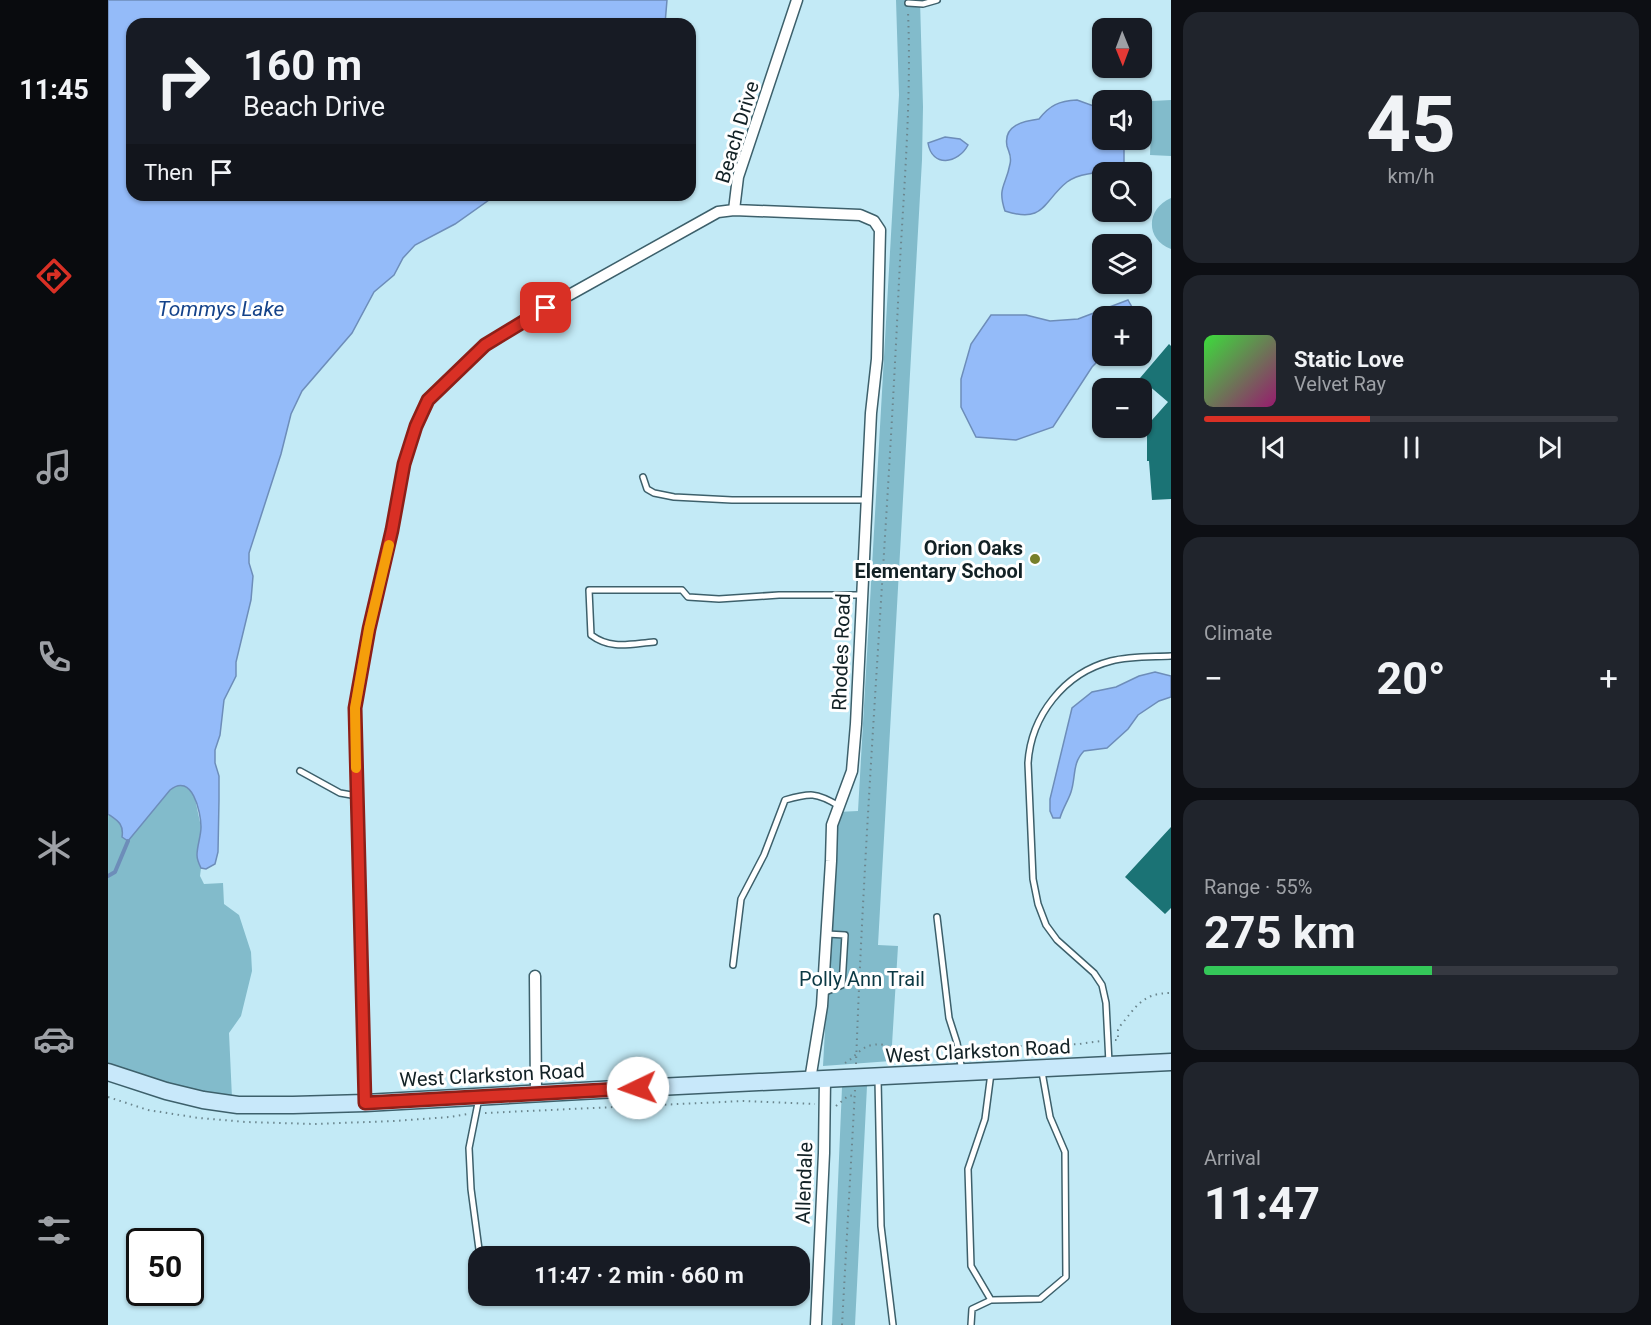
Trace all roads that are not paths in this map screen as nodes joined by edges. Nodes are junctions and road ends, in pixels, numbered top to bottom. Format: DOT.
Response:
graph roads {
  1 [pos="797,0"];
  2 [pos="937,0"];
  3 [pos="908,3"];
  4 [pos="734,210"];
  5 [pos="643,477"];
  6 [pos="867,500"];
  7 [pos="862,595"];
  8 [pos="654,642"];
  9 [pos="1171,656"];
  10 [pos="300,771"];
  11 [pos="357,796"];
  12 [pos="839,806"];
  13 [pos="937,917"];
  14 [pos="827,934"];
  15 [pos="733,965"];
  16 [pos="535,976"];
  17 [pos="823,993"];
  18 [pos="1171,1062"];
  19 [pos="1109,1065"];
  20 [pos="1042,1068"];
  21 [pos="992,1071"];
  22 [pos="108,1072"];
  23 [pos="962,1072"];
  24 [pos="878,1077"];
  25 [pos="817,1079"];
  26 [pos="536,1093"];
  27 [pos="479,1096"];
  28 [pos="365,1103"];
  29 [pos="479,1246"];
  30 [pos="991,1300"];
  31 [pos="816,1325"];
  32 [pos="893,1325"];
  33 [pos="971,1325"];
  1 -- 4 [label="street, Beach Drive"];
  2 -- 3 [label="lane"];
  4 -- 6 [label="street, Rhodes Road"];
  4 -- 11 [label="street, Beach Drive"];
  5 -- 6 [label="lane"];
  6 -- 7 [label="street, Rhodes Road"];
  7 -- 8 [label="lane"];
  7 -- 12 [label="street, Rhodes Road"];
  9 -- 19 [label="lane"];
  10 -- 11 [label="lane"];
  11 -- 28 [label="street, Beach Drive"];
  12 -- 14 [label="street, Rhodes Road"];
  12 -- 15 [label="lane"];
  13 -- 23 [label="lane"];
  14 -- 17 [label="street, Rhodes Road"];
  14 -- 17 [label="lane"];
  16 -- 26 [label="street"];
  17 -- 25 [label="street, Rhodes Road"];
  18 -- 19 [label="main road, West Clarkston Road"];
  19 -- 20 [label="main road, West Clarkston Road"];
  20 -- 21 [label="main road, West Clarkston Road"];
  20 -- 30 [label="lane"];
  21 -- 23 [label="main road, West Clarkston Road"];
  21 -- 30 [label="lane"];
  22 -- 28 [label="main road, West Clarkston Road"];
  23 -- 24 [label="main road, West Clarkston Road"];
  24 -- 25 [label="main road, West Clarkston Road"];
  24 -- 32 [label="lane"];
  25 -- 26 [label="main road, West Clarkston Road"];
  25 -- 31 [label="street, Allendale"];
  26 -- 27 [label="main road, West Clarkston Road"];
  27 -- 28 [label="main road, West Clarkston Road"];
  27 -- 29 [label="lane"];
  30 -- 33 [label="lane"];
}
